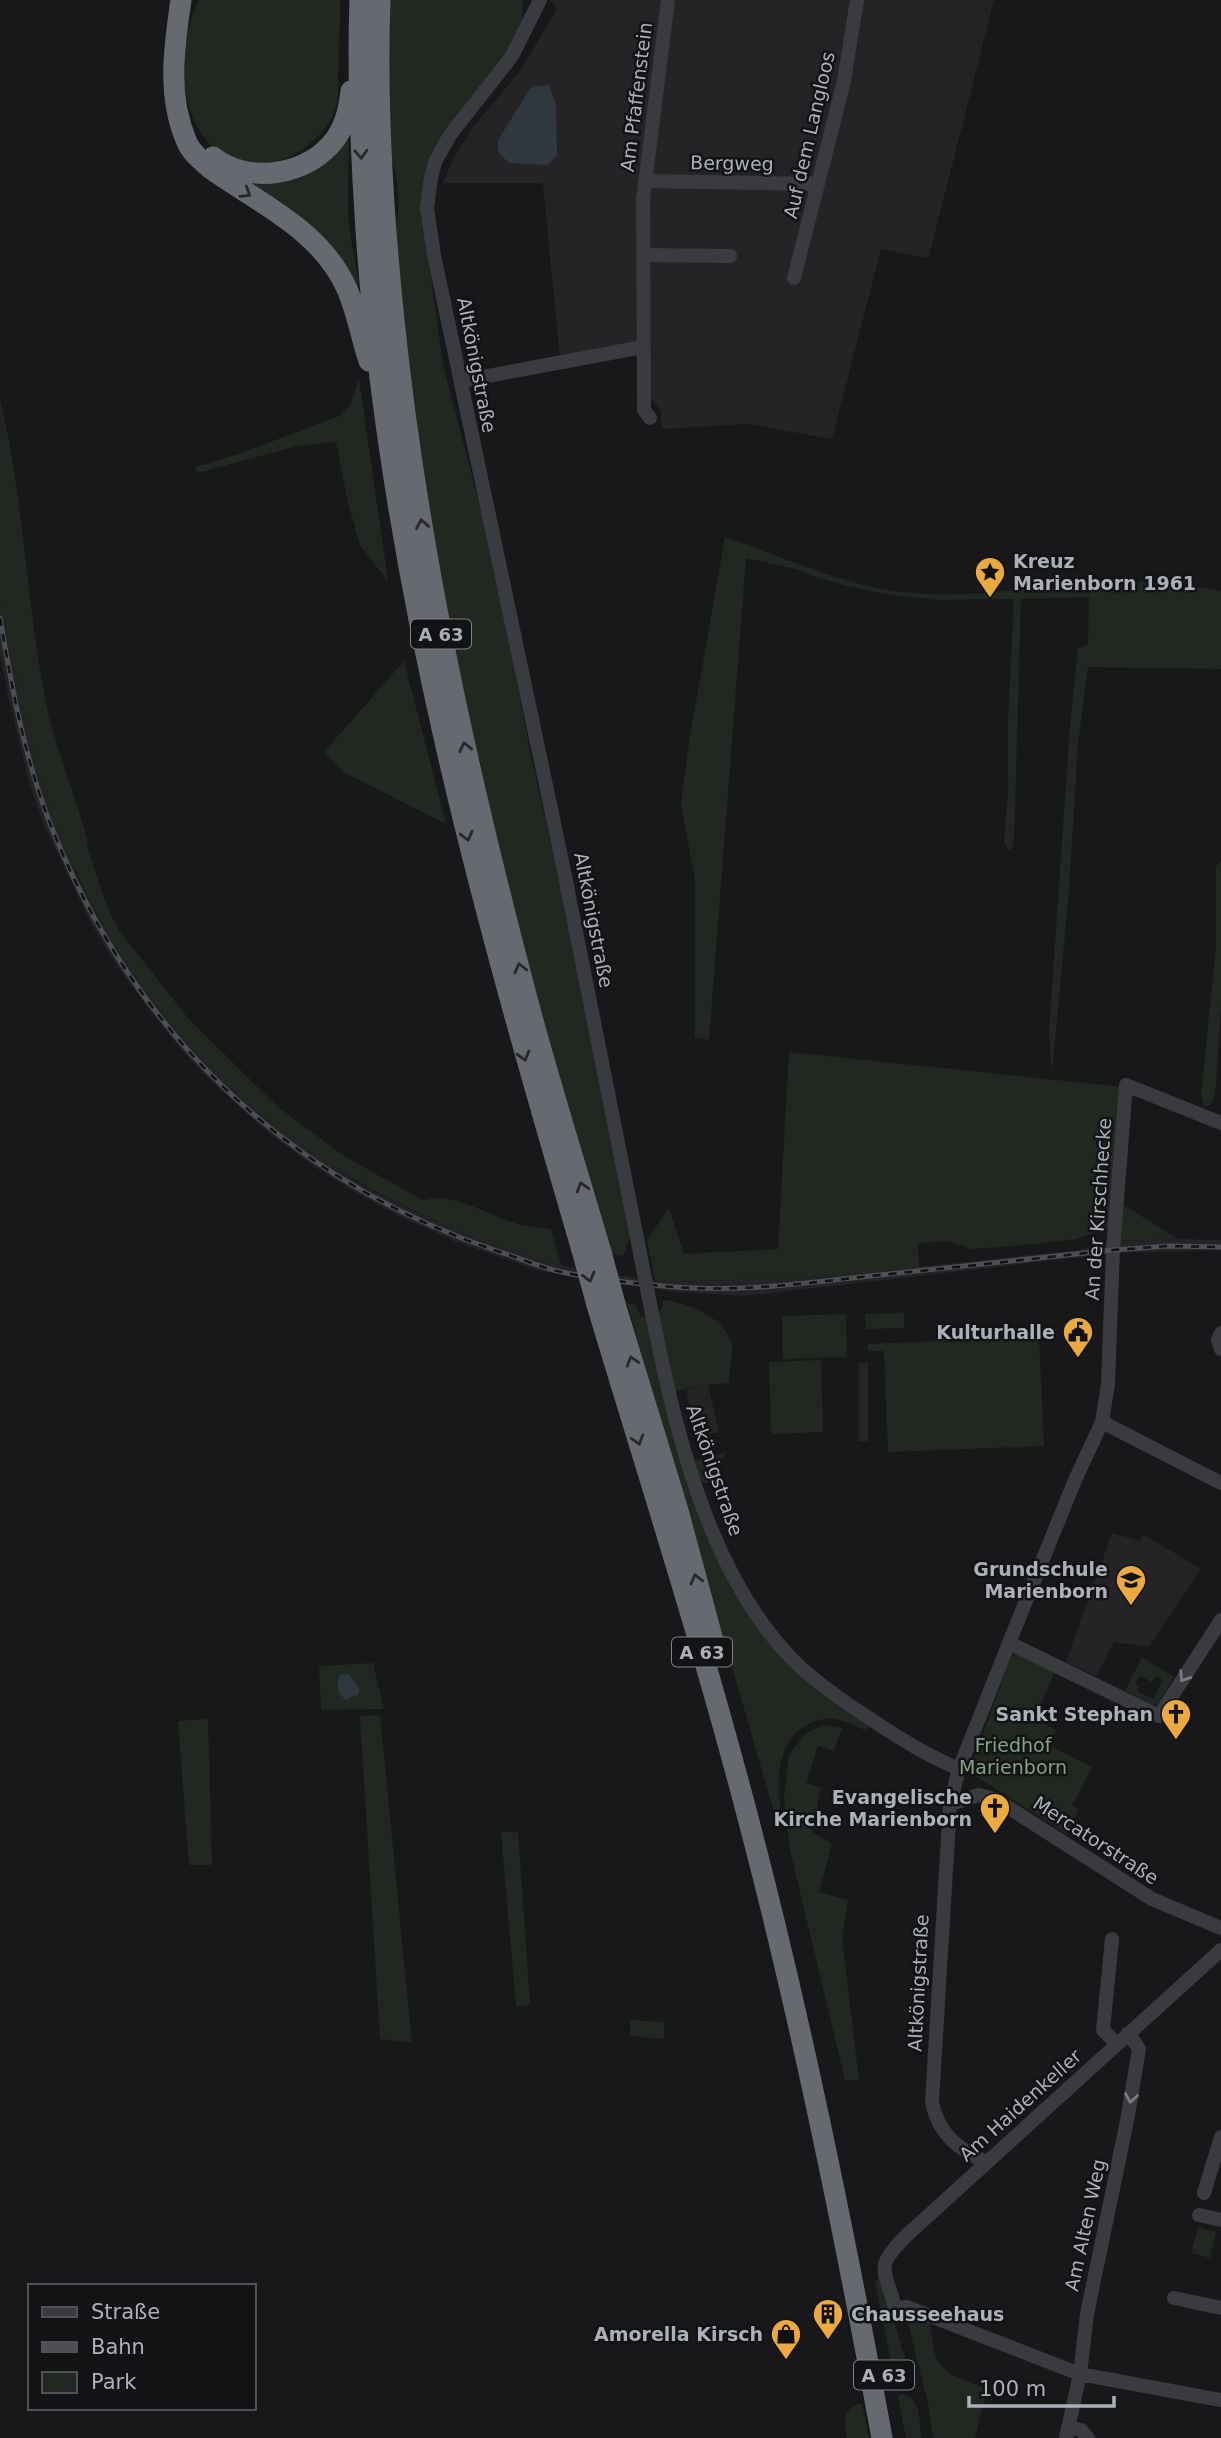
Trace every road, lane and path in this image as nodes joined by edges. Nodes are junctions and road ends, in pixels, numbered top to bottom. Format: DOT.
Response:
graph roads {
  1 [pos="173,0"];
  2 [pos="181,0"];
  3 [pos="190,0"];
  4 [pos="360,0"];
  5 [pos="380,0"];
  6 [pos="530,0"];
  7 [pos="540,0"];
  8 [pos="668,0"];
  9 [pos="857,0"];
  10 [pos="527,25"];
  11 [pos="176,30"];
  12 [pos="359,37"];
  13 [pos="183,129"];
  14 [pos="645,181"];
  15 [pos="818,184"];
  16 [pos="644,256"];
  17 [pos="730,256"];
  18 [pos="794,278"];
  19 [pos="643,347"];
  20 [pos="460,375"];
  21 [pos="381,396"];
  22 [pos="650,418"];
  23 [pos="1221,1123"];
  24 [pos="591,1251"];
  25 [pos="606,1304"];
  26 [pos="1221,1334"];
  27 [pos="1221,1349"];
  28 [pos="1102,1422"];
  29 [pos="1221,1483"];
  30 [pos="1221,1620"];
  31 [pos="1009,1643"];
  32 [pos="957,1776"];
  33 [pos="950,1804"];
  34 [pos="1221,1928"];
  35 [pos="1112,1939"];
  36 [pos="1221,1950"];
  37 [pos="1128,2033"];
  38 [pos="1117,2044"];
  39 [pos="1221,2137"];
  40 [pos="986,2162"];
  41 [pos="1204,2193"];
  42 [pos="1199,2215"];
  43 [pos="1221,2220"];
  44 [pos="1174,2298"];
  45 [pos="1221,2308"];
  46 [pos="1080,2374"];
  47 [pos="1221,2400"];
  48 [pos="1067,2433"];
  49 [pos="883,2438"];
  50 [pos="896,2438"];
  51 [pos="1088,2438"];
  1 -- 11 [label="highway"];
  2 -- 11 [label="highway"];
  3 -- 11 [label="highway"];
  4 -- 12 [label="highway, A 63"];
  24 -- 5 [label="highway, A 63, one-way"];
  6 -- 10 [label="street, Altkönigstraße"];
  7 -- 10 [label="street, Altkönigstraße"];
  8 -- 14 [label="street, Am Pfaffenstein"];
  9 -- 15 [label="street, Auf dem Langloos"];
  10 -- 20 [label="street, Altkönigstraße"];
  11 -- 13 [label="highway"];
  12 -- 13 [label="highway"];
  12 -- 21 [label="highway, A 63, one-way"];
  13 -- 21 [label="highway, one-way"];
  14 -- 15 [label="street, Bergweg"];
  14 -- 16 [label="street, Am Pfaffenstein"];
  15 -- 18 [label="street, Auf dem Langloos"];
  16 -- 17 [label="street"];
  16 -- 19 [label="street, Am Pfaffenstein"];
  19 -- 20 [label="street"];
  19 -- 22 [label="street, Am Pfaffenstein"];
  20 -- 32 [label="street, Altkönigstraße, bridge"];
  21 -- 24 [label="highway, A 63, one-way"];
  23 -- 28 [label="street, An der Kirschhecke"];
  24 -- 25 [label="highway, A 63, bridge"];
  25 -- 49 [label="highway, A 63, one-way"];
  50 -- 25 [label="highway, A 63, one-way"];
  26 -- 27 [label="street"];
  28 -- 29 [label="street"];
  28 -- 31 [label="street, An der Kirschhecke"];
  30 -- 31 [label="street, one-way"];
  31 -- 32 [label="street, An der Kirschhecke"];
  32 -- 33 [label="street, Altkönigstraße"];
  33 -- 34 [label="street, Mercatorstraße"];
  33 -- 40 [label="street, Altkönigstraße"];
  35 -- 38 [label="street"];
  36 -- 37 [label="street, Am Haidenkeller"];
  37 -- 38 [label="street, Am Haidenkeller"];
  37 -- 46 [label="street, Am Alten Weg, one-way"];
  38 -- 40 [label="street, Am Haidenkeller"];
  39 -- 41 [label="street"];
  40 -- 46 [label="street, Am Haidenkeller"];
  42 -- 43 [label="street"];
  44 -- 45 [label="street"];
  46 -- 47 [label="street"];
  46 -- 48 [label="street, Am Alten Weg"];
  48 -- 51 [label="street, Am Alten Weg"];
}
